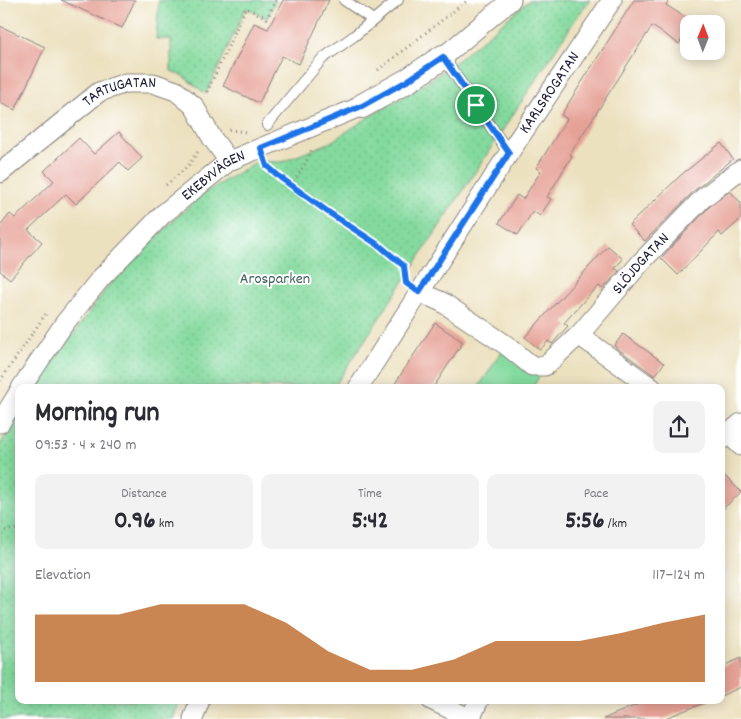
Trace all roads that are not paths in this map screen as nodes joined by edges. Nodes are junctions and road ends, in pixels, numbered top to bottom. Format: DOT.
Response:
graph roads {
  1 [pos="344,0"];
  2 [pos="398,0"];
  3 [pos="511,0"];
  4 [pos="612,0"];
  5 [pos="373,20"];
  6 [pos="443,57"];
  7 [pos="362,106"];
  8 [pos="266,125"];
  9 [pos="509,153"];
  10 [pos="229,161"];
  11 [pos="741,169"];
  12 [pos="0,173"];
  13 [pos="419,292"];
  14 [pos="579,335"];
  15 [pos="25,384"];
  16 [pos="361,384"];
  17 [pos="646,384"];
  18 [pos="15,399"];
  19 [pos="0,423"];
  20 [pos="199,704"];
  21 [pos="440,704"];
  22 [pos="477,704"];
  23 [pos="193,719"];
  24 [pos="470,719"];
  1 -- 5 [label="lane"];
  2 -- 5 [label="lane"];
  3 -- 6 [label="street, EKEBYVÄGEN"];
  4 -- 9 [label="street, KARLSROGATAN"];
  5 -- 8 [label="lane"];
  6 -- 7 [label="street, EKEBYVÄGEN"];
  6 -- 9 [label="lane"];
  7 -- 10 [label="street, EKEBYVÄGEN"];
  9 -- 13 [label="street, KARLSROGATAN"];
  10 -- 12 [label="street, TARTUGATAN"];
  10 -- 15 [label="street, EKEBYVÄGEN"];
  11 -- 14 [label="street, SLÖJDGATAN"];
  13 -- 14 [label="street, SLÖJDGATAN"];
  13 -- 16 [label="street, KARLSROGATAN"];
  14 -- 17 [label="street"];
  18 -- 19 [label="street"];
  20 -- 23 [label="street"];
  21 -- 24 [label="street"];
  22 -- 24 [label="street"];
}
